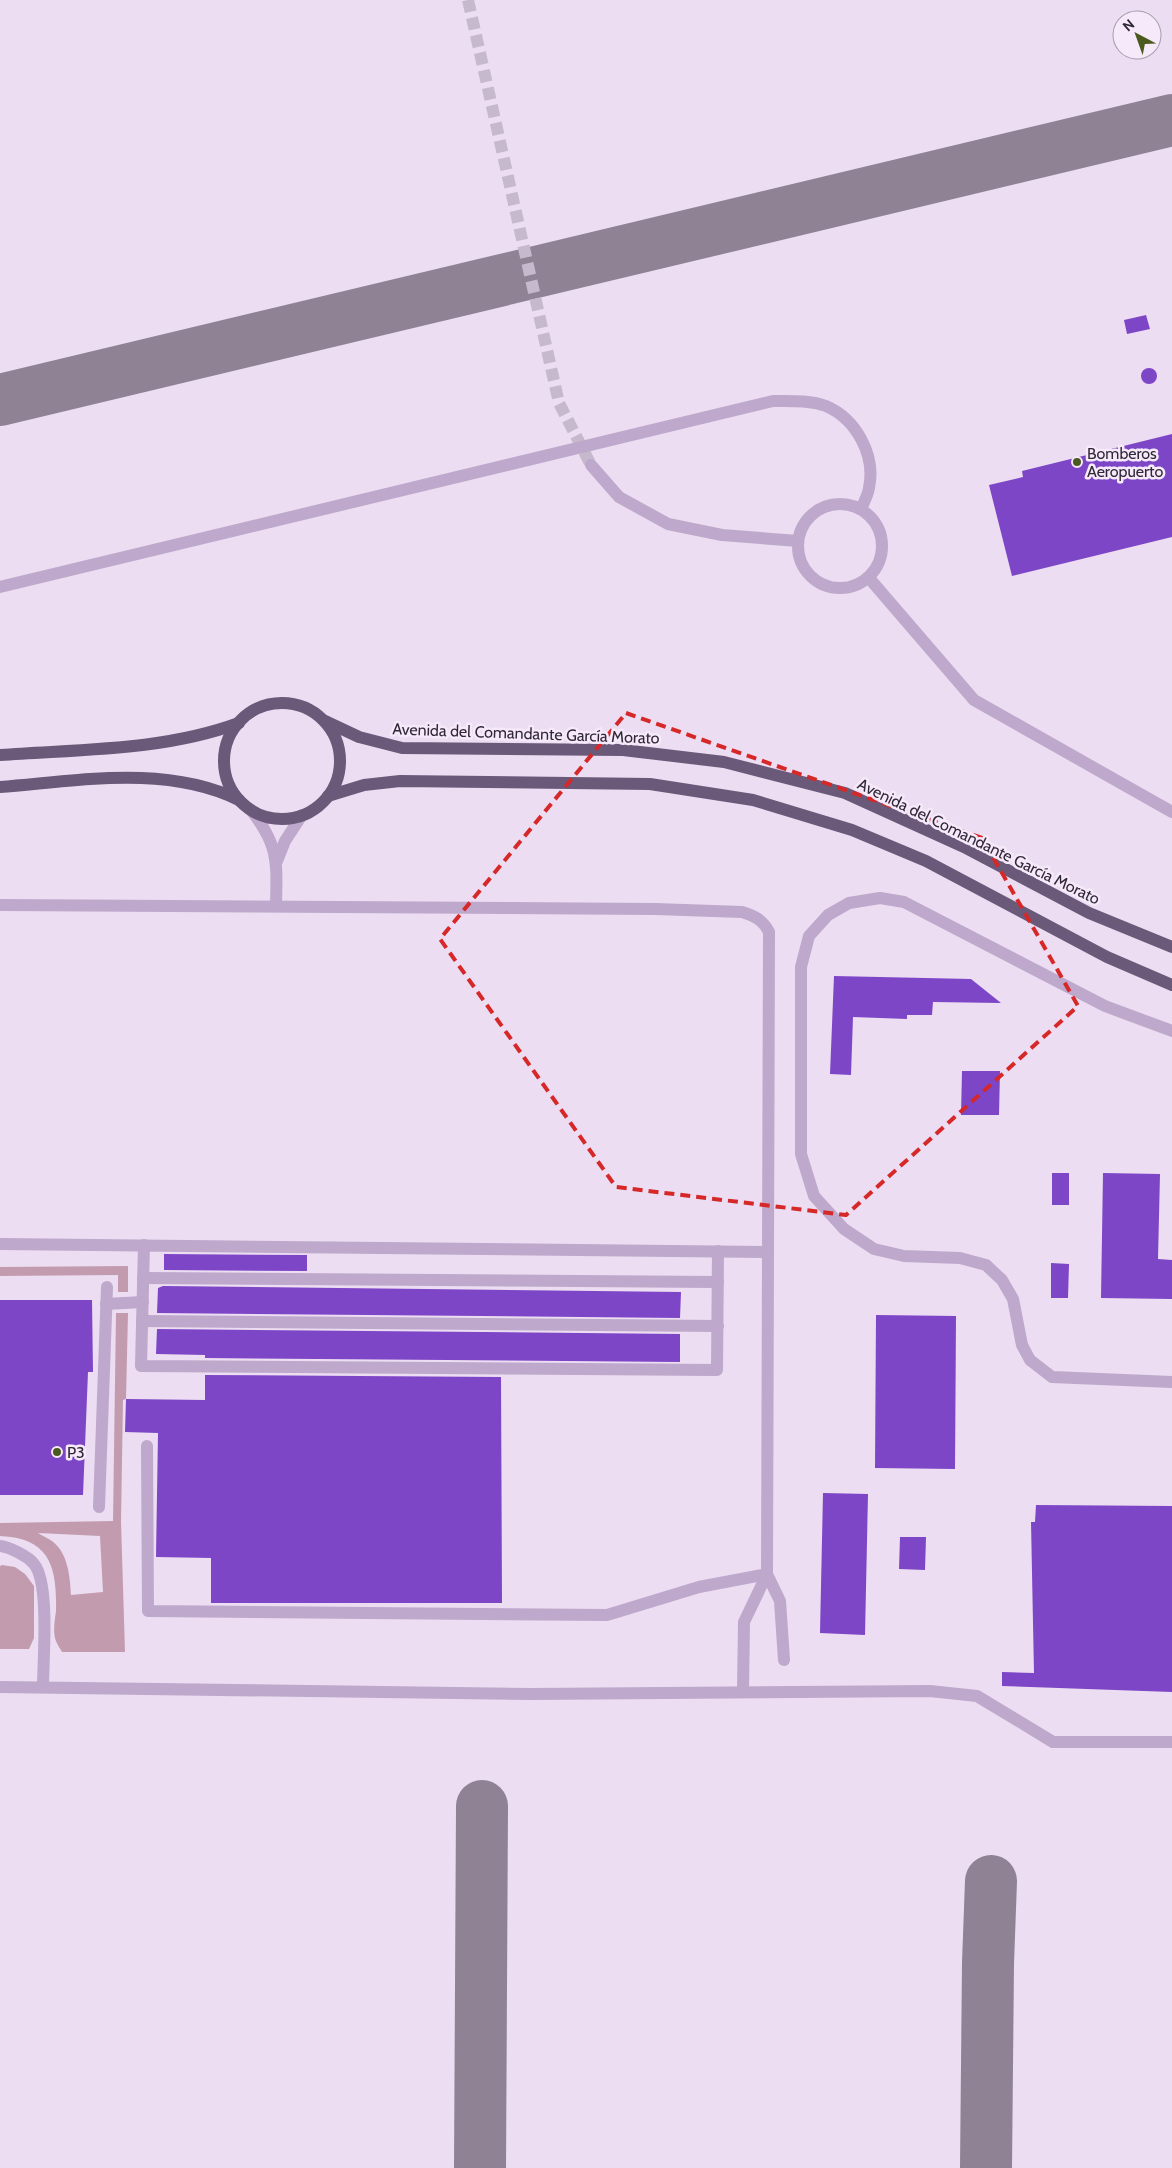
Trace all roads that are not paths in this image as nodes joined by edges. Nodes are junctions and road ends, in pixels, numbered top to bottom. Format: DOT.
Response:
graph roads {
  1 [pos="591,465"];
  2 [pos="861,509"];
  3 [pos="798,542"];
  4 [pos="869,578"];
  5 [pos="0,587"];
  6 [pos="325,721"];
  7 [pos="239,723"];
  8 [pos="0,755"];
  9 [pos="0,787"];
  10 [pos="328,796"];
  11 [pos="239,800"];
  12 [pos="251,810"];
  13 [pos="1172,812"];
  14 [pos="302,815"];
  15 [pos="277,861"];
  16 [pos="0,905"];
  17 [pos="276,905"];
  18 [pos="1172,947"];
  19 [pos="1172,985"];
  20 [pos="1172,1031"];
  21 [pos="0,1244"];
  22 [pos="144,1245"];
  23 [pos="718,1251"];
  24 [pos="767,1252"];
  25 [pos="143,1278"];
  26 [pos="718,1282"];
  27 [pos="107,1287"];
  28 [pos="143,1302"];
  29 [pos="106,1304"];
  30 [pos="142,1321"];
  31 [pos="718,1326"];
  32 [pos="1172,1382"];
  33 [pos="147,1446"];
  34 [pos="99,1508"];
  35 [pos="0,1546"];
  36 [pos="767,1574"];
  37 [pos="784,1660"];
  38 [pos="0,1687"];
  39 [pos="43,1687"];
  40 [pos="743,1692"];
  41 [pos="1172,1742"];
  1 -- 3 [label="street"];
  2 -- 3 [label="street"];
  2 -- 4 [label="street"];
  2 -- 5 [label="street"];
  3 -- 4 [label="street"];
  4 -- 13 [label="street"];
  6 -- 7 [label="main road"];
  6 -- 10 [label="main road"];
  6 -- 18 [label="main road, Avenida del Comandante García Morato"];
  7 -- 8 [label="main road"];
  7 -- 11 [label="main road"];
  9 -- 11 [label="main road"];
  10 -- 14 [label="main road"];
  10 -- 19 [label="main road"];
  11 -- 12 [label="main road"];
  12 -- 14 [label="main road"];
  12 -- 15 [label="street"];
  14 -- 15 [label="street"];
  15 -- 17 [label="street"];
  16 -- 17 [label="street"];
  17 -- 24 [label="street"];
  20 -- 32 [label="street"];
  21 -- 22 [label="street"];
  22 -- 23 [label="street"];
  22 -- 25 [label="street"];
  23 -- 24 [label="street"];
  23 -- 26 [label="street"];
  24 -- 36 [label="street"];
  25 -- 26 [label="street"];
  25 -- 28 [label="street"];
  26 -- 31 [label="street"];
  27 -- 29 [label="street"];
  28 -- 29 [label="street"];
  28 -- 30 [label="street"];
  29 -- 34 [label="street"];
  30 -- 31 [label="street"];
  30 -- 31 [label="street"];
  33 -- 36 [label="street"];
  35 -- 39 [label="street"];
  36 -- 37 [label="street"];
  36 -- 40 [label="street"];
  38 -- 39 [label="street"];
  39 -- 40 [label="street"];
  40 -- 41 [label="street"];
}
